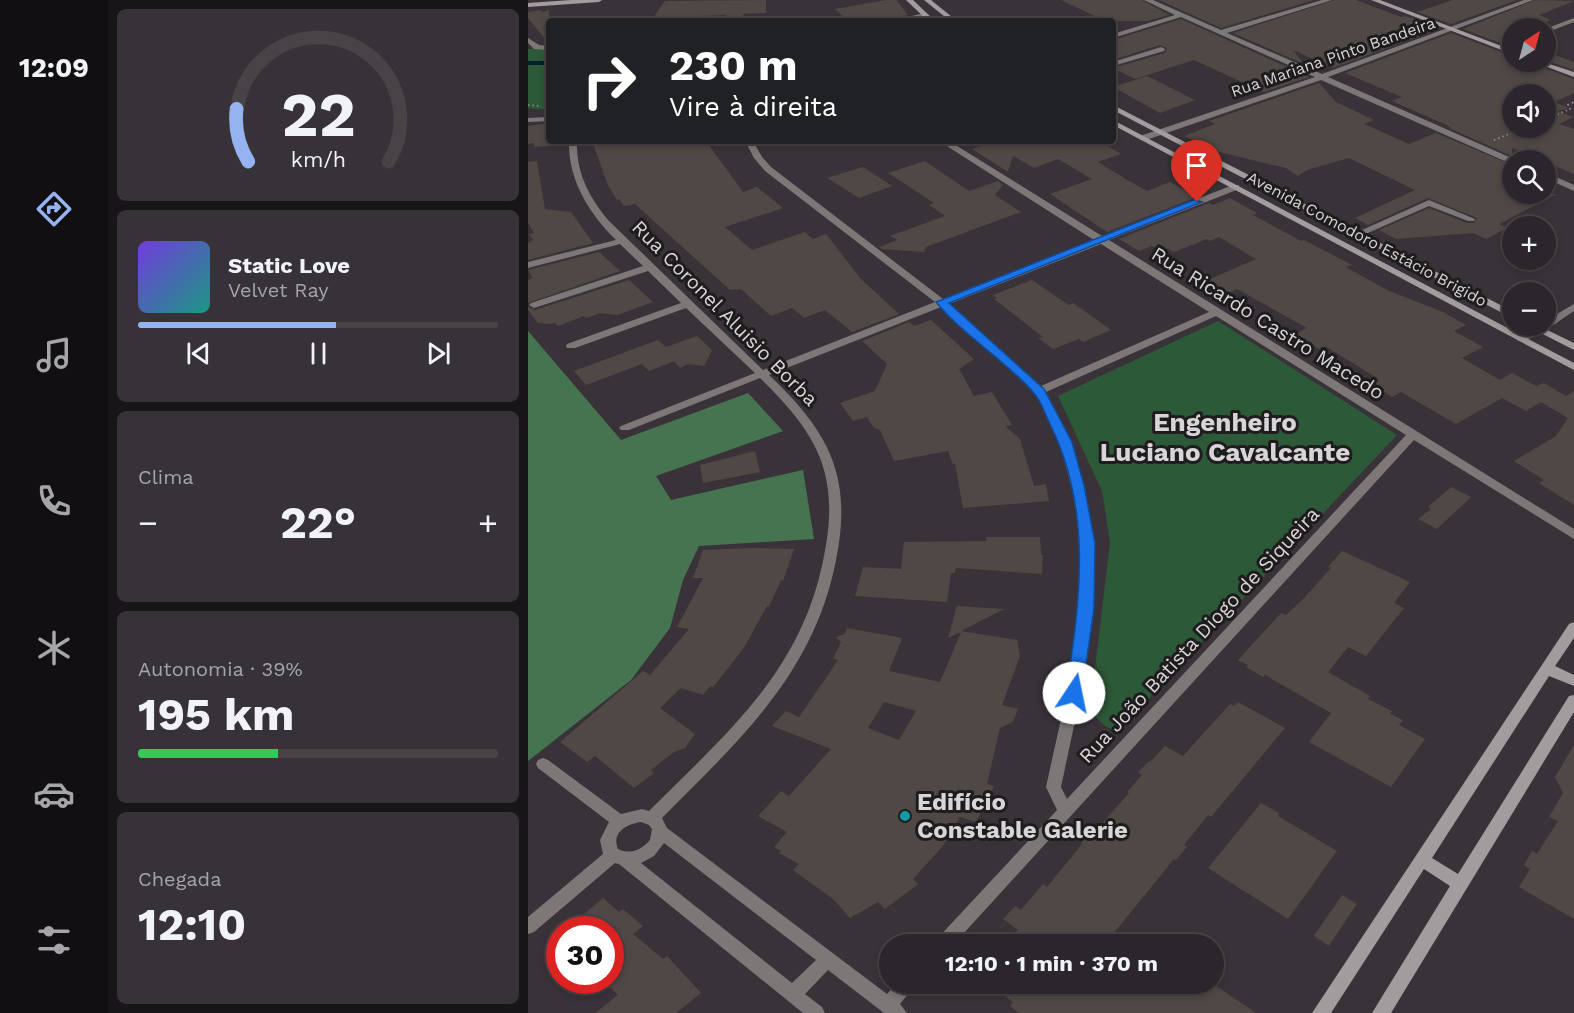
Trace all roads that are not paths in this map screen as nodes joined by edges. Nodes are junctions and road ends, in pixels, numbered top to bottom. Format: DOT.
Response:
graph roads {
  1 [pos="550,0"];
  2 [pos="599,0"];
  3 [pos="909,0"];
  4 [pos="927,0"];
  5 [pos="1147,0"];
  6 [pos="1329,0"];
  7 [pos="1374,0"];
  8 [pos="1530,0"];
  9 [pos="528,5"];
  10 [pos="924,15"];
  11 [pos="1182,15"];
  12 [pos="910,18"];
  13 [pos="928,18"];
  14 [pos="950,18"];
  15 [pos="1572,21"];
  16 [pos="1556,27"];
  17 [pos="1453,29"];
  18 [pos="1221,32"];
  19 [pos="1116,35"];
  20 [pos="528,40"];
  21 [pos="1502,47"];
  22 [pos="546,48"];
  23 [pos="1161,49"];
  24 [pos="1116,63"];
  25 [pos="1556,68"];
  26 [pos="1574,75"];
  27 [pos="1322,77"];
  28 [pos="1116,109"];
  29 [pos="546,119"];
  30 [pos="528,120"];
  31 [pos="1116,124"];
  32 [pos="1161,132"];
  33 [pos="1143,138"];
  34 [pos="573,144"];
  35 [pos="750,144"];
  36 [pos="948,144"];
  37 [pos="1502,157"];
  38 [pos="1556,180"];
  39 [pos="1236,187"];
  40 [pos="1574,188"];
  41 [pos="1471,219"];
  42 [pos="1358,234"];
  43 [pos="1101,240"];
  44 [pos="622,241"];
  45 [pos="528,265"];
  46 [pos="648,267"];
  47 [pos="941,302"];
  48 [pos="688,304"];
  49 [pos="534,305"];
  50 [pos="1574,307"];
  51 [pos="1502,310"];
  52 [pos="1217,312"];
  53 [pos="1556,317"];
  54 [pos="1526,336"];
  55 [pos="1556,336"];
  56 [pos="1522,339"];
  57 [pos="571,346"];
  58 [pos="1574,347"];
  59 [pos="1574,367"];
  60 [pos="761,374"];
  61 [pos="1040,391"];
  62 [pos="626,428"];
  63 [pos="1414,434"];
  64 [pos="1574,535"];
  65 [pos="1574,627"];
  66 [pos="1548,669"];
  67 [pos="1574,681"];
  68 [pos="1574,700"];
  69 [pos="543,764"];
  70 [pos="1065,810"];
  71 [pos="652,818"];
  72 [pos="620,822"];
  73 [pos="661,832"];
  74 [pos="618,857"];
  75 [pos="1422,860"];
  76 [pos="1460,883"];
  77 [pos="528,927"];
  78 [pos="952,934"];
  79 [pos="827,960"];
  80 [pos="793,994"];
  81 [pos="901,994"];
  82 [pos="893,1009"];
  83 [pos="816,1013"];
  84 [pos="1321,1013"];
  85 [pos="1381,1013"];
  1 -- 9 [label="main road"];
  2 -- 9 [label="main road"];
  3 -- 10 [label="main road"];
  4 -- 14 [label="main road"];
  5 -- 11 [label="street"];
  6 -- 18 [label="street"];
  7 -- 17 [label="main road"];
  8 -- 17 [label="street, Rua Mariana Pinto Bandeira"];
  10 -- 12 [label="street"];
  10 -- 13 [label="main road"];
  11 -- 18 [label="street"];
  11 -- 19 [label="street"];
  15 -- 16 [label="street"];
  17 -- 21 [label="main road"];
  17 -- 27 [label="street, Rua Mariana Pinto Bandeira"];
  18 -- 27 [label="street"];
  20 -- 22 [label="street"];
  23 -- 24 [label="street"];
  25 -- 26 [label="main road"];
  27 -- 32 [label="street, Rua Mariana Pinto Bandeira"];
  27 -- 37 [label="street"];
  28 -- 32 [label="main road, Avenida Comodoro Estácio Brigido"];
  29 -- 30 [label="street"];
  31 -- 33 [label="main road, Avenida Comodoro Estácio Brigido"];
  32 -- 33 [label="street, Rua Mariana Pinto Bandeira"];
  32 -- 42 [label="main road, Avenida Comodoro Estácio Brigido"];
  33 -- 39 [label="main road, Avenida Comodoro Estácio Brigido"];
  34 -- 44 [label="street, Rua Coronel Aluisio Borba"];
  35 -- 47 [label="street"];
  36 -- 43 [label="street, Rua Ricardo Castro Macedo"];
  38 -- 40 [label="street"];
  39 -- 43 [label="street"];
  39 -- 56 [label="main road, Avenida Comodoro Estácio Brigido"];
  41 -- 42 [label="street"];
  42 -- 51 [label="main road, Avenida Comodoro Estácio Brigido"];
  43 -- 47 [label="street"];
  43 -- 52 [label="street, Rua Ricardo Castro Macedo"];
  44 -- 45 [label="street"];
  44 -- 46 [label="street, Rua Coronel Aluisio Borba"];
  46 -- 48 [label="street, Rua Coronel Aluisio Borba"];
  46 -- 49 [label="street"];
  47 -- 60 [label="street"];
  47 -- 61 [label="street"];
  48 -- 57 [label="street"];
  48 -- 60 [label="street, Rua Coronel Aluisio Borba"];
  50 -- 53 [label="street"];
  52 -- 61 [label="street"];
  52 -- 63 [label="street, Rua Ricardo Castro Macedo"];
  54 -- 56 [label="street"];
  55 -- 58 [label="main road"];
  56 -- 59 [label="main road, Avenida Comodoro Estácio Brigido"];
  60 -- 62 [label="street"];
  60 -- 71 [label="street, Rua Coronel Aluisio Borba"];
  61 -- 70 [label="street"];
  63 -- 64 [label="street, Rua Ricardo Castro Macedo"];
  63 -- 70 [label="street, Rua João Batista Diogo de Siqueira"];
  65 -- 66 [label="main road"];
  66 -- 67 [label="main road"];
  66 -- 75 [label="main road"];
  68 -- 76 [label="main road"];
  69 -- 72 [label="street"];
  70 -- 78 [label="street, Rua João Batista Diogo de Siqueira"];
  71 -- 72 [label="street"];
  71 -- 73 [label="street"];
  72 -- 74 [label="street"];
  73 -- 74 [label="street"];
  73 -- 79 [label="street"];
  74 -- 77 [label="street"];
  74 -- 80 [label="street"];
  75 -- 76 [label="main road"];
  75 -- 84 [label="main road"];
  76 -- 85 [label="main road"];
  79 -- 80 [label="street"];
  79 -- 82 [label="street"];
  80 -- 83 [label="street"];
  81 -- 82 [label="street"];
}
